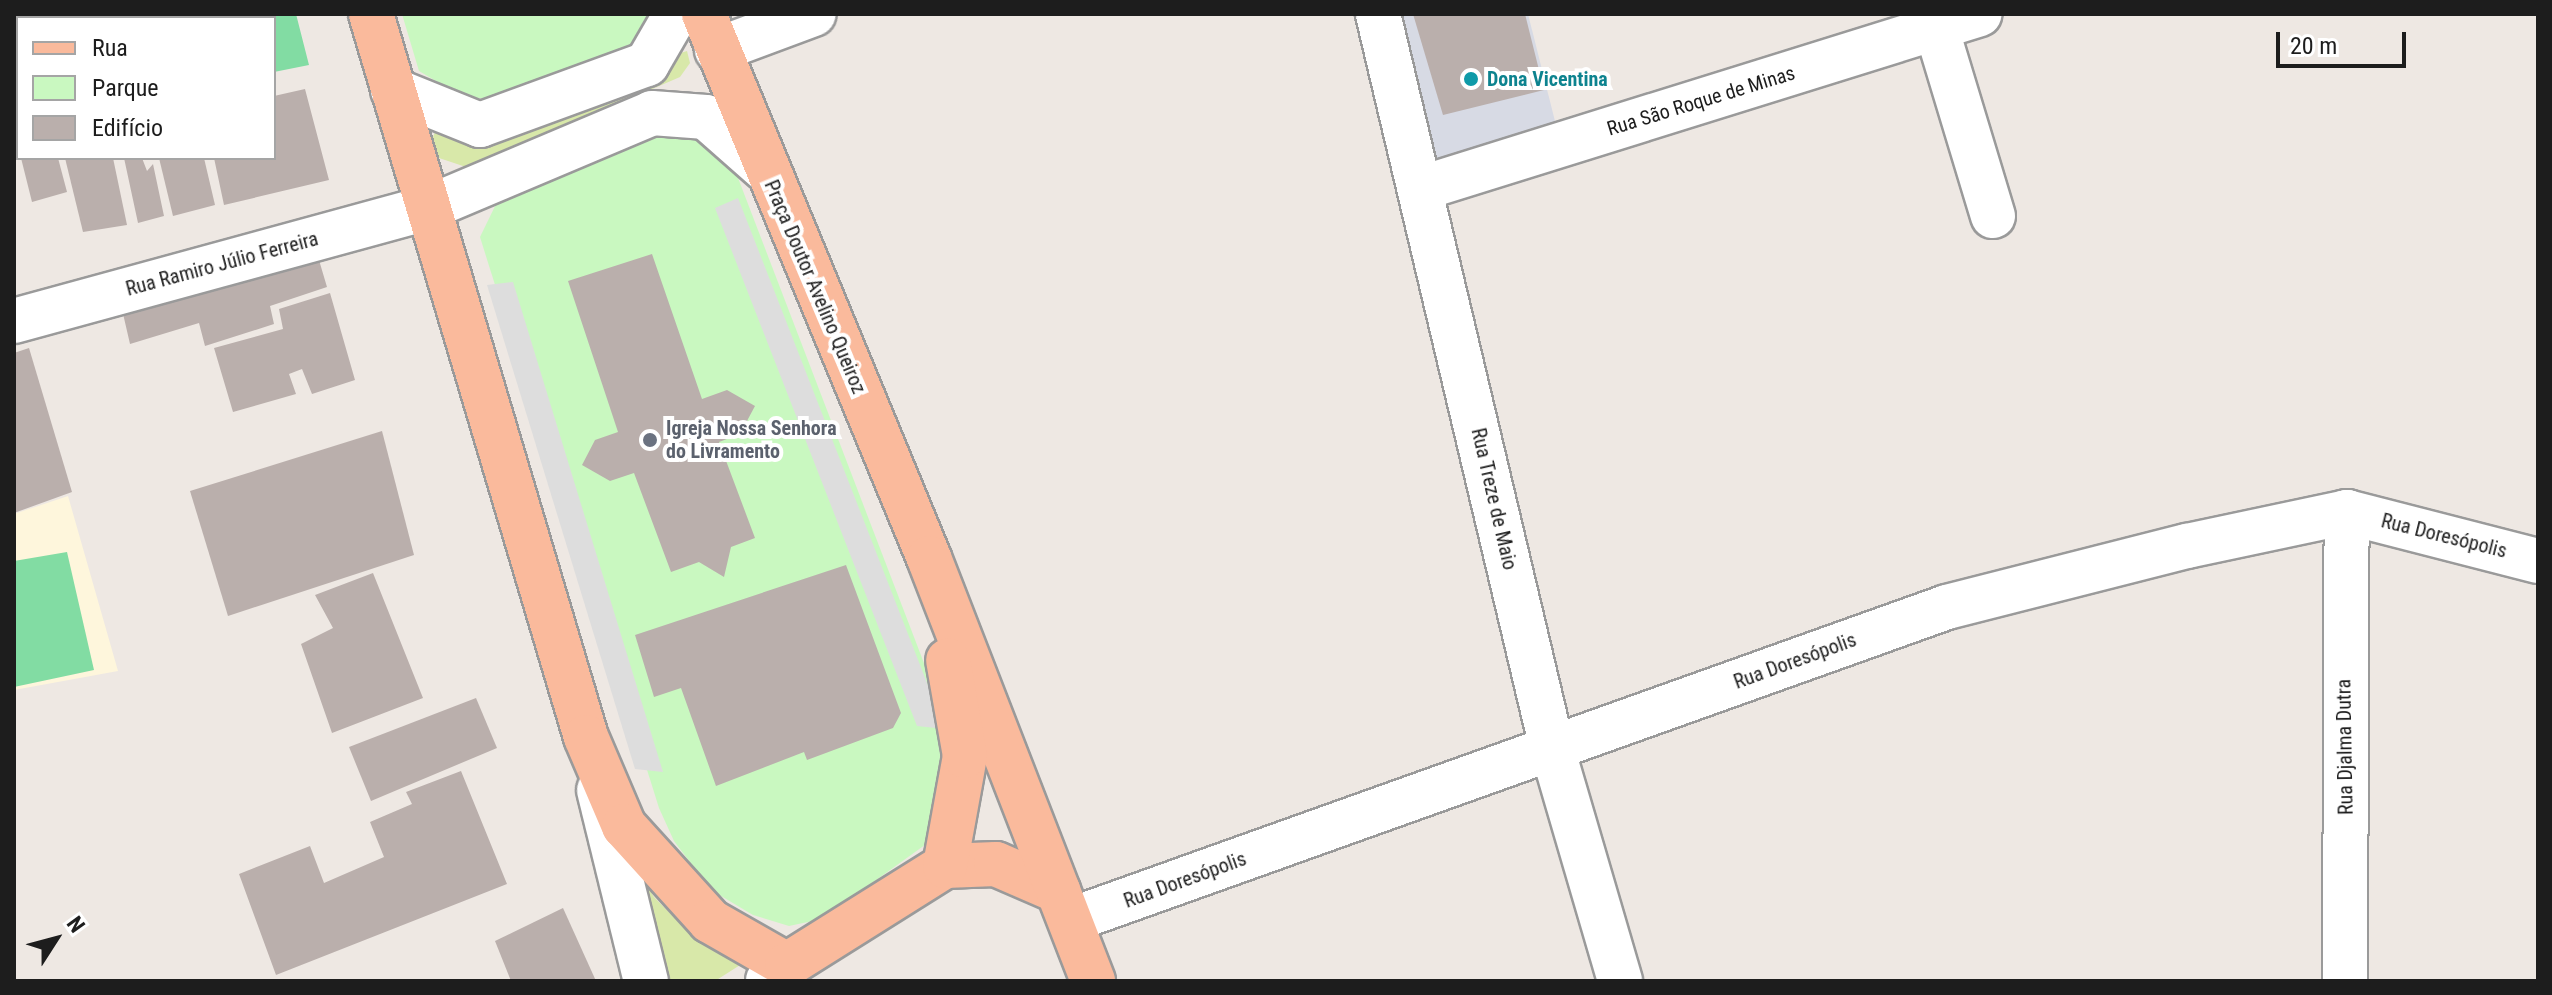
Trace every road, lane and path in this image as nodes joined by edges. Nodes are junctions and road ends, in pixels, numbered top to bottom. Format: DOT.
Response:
graph roads {
  1 [pos="371,14"];
  2 [pos="814,14"];
  3 [pos="1378,14"];
  4 [pos="1980,14"];
  5 [pos="1935,20"];
  6 [pos="692,25"];
  7 [pos="393,90"];
  8 [pos="765,169"];
  9 [pos="1422,188"];
  10 [pos="430,207"];
  11 [pos="1993,216"];
  12 [pos="14,321"];
  13 [pos="2347,512"];
  14 [pos="929,558"];
  15 [pos="2538,561"];
  16 [pos="586,737"];
  17 [pos="1552,748"];
  18 [pos="945,866"];
  19 [pos="1065,906"];
  20 [pos="772,977"];
  21 [pos="646,981"];
  22 [pos="1093,981"];
  23 [pos="1620,981"];
  24 [pos="2345,981"];
  1 -- 7 [label="main road"];
  2 -- 6 [label="street"];
  3 -- 9 [label="street, Rua Treze de Maio"];
  4 -- 5 [label="street, Rua São Roque de Minas"];
  5 -- 9 [label="street, Rua São Roque de Minas"];
  5 -- 11 [label="street"];
  6 -- 7 [label="street"];
  6 -- 8 [label="main road, Praça Doutor Avelino Queiroz"];
  7 -- 10 [label="main road"];
  8 -- 10 [label="street"];
  8 -- 14 [label="main road, Praça Doutor Avelino Queiroz"];
  9 -- 17 [label="street, Rua Treze de Maio"];
  10 -- 12 [label="street, Rua Ramiro Júlio Ferreira"];
  10 -- 16 [label="main road"];
  13 -- 15 [label="street, Rua Doresópolis"];
  13 -- 17 [label="street, Rua Doresópolis"];
  13 -- 24 [label="street, Rua Djalma Dutra"];
  14 -- 18 [label="main road, Praça Doutor Avelino Queiroz"];
  14 -- 19 [label="main road, Praça Doutor Avelino Queiroz"];
  16 -- 20 [label="main road"];
  16 -- 21 [label="street"];
  17 -- 19 [label="street, Rua Doresópolis"];
  17 -- 23 [label="street, Rua Treze de Maio"];
  18 -- 19 [label="main road"];
  18 -- 20 [label="main road"];
  19 -- 22 [label="main road, Praça Doutor Avelino Queiroz"];
}
